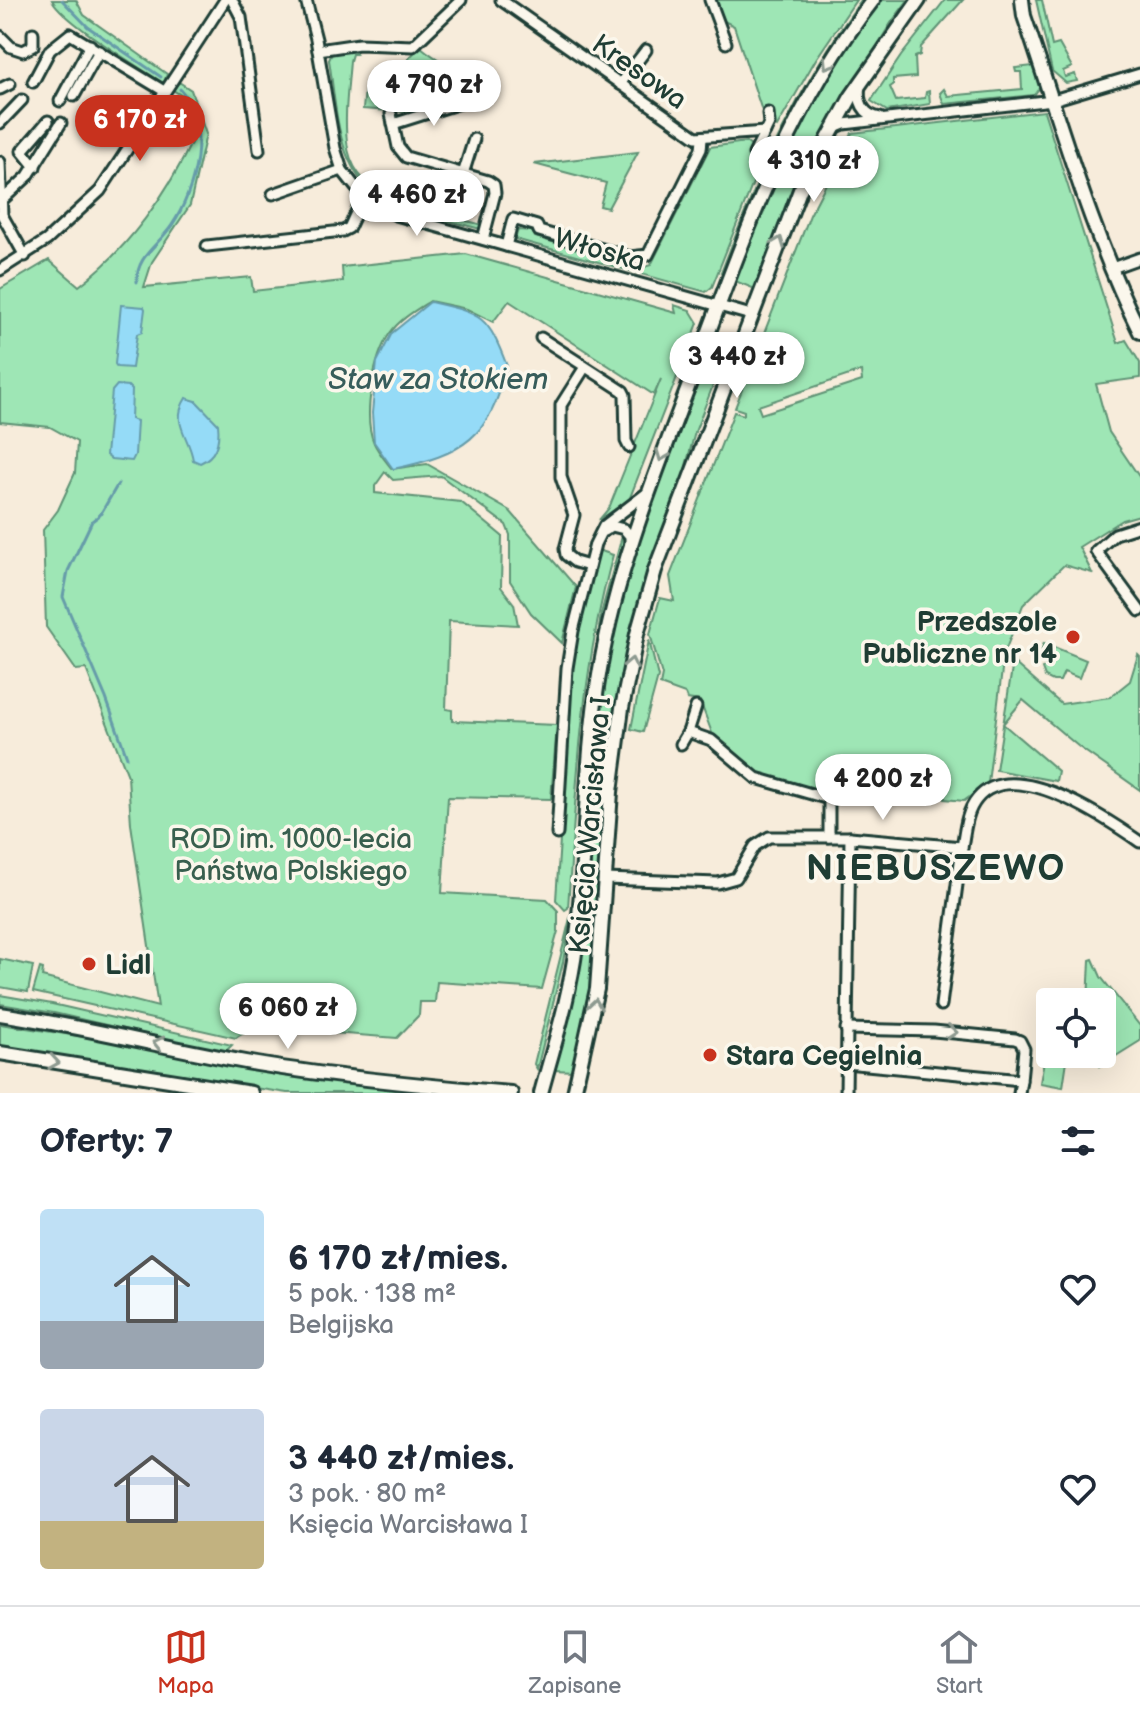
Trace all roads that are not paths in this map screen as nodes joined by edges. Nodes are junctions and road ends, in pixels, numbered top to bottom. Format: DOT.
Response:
graph roads {
  1 [pos="225,0"];
  2 [pos="232,0"];
  3 [pos="306,0"];
  4 [pos="461,0"];
  5 [pos="501,0"];
  6 [pos="710,0"];
  7 [pos="873,0"];
  8 [pos="919,0"];
  9 [pos="1016,0"];
  10 [pos="1022,0"];
  11 [pos="1024,16"];
  12 [pos="33,33"];
  13 [pos="0,36"];
  14 [pos="726,43"];
  15 [pos="94,48"];
  16 [pos="318,50"];
  17 [pos="646,50"];
  18 [pos="1140,74"];
  19 [pos="33,82"];
  20 [pos="860,83"];
  21 [pos="620,84"];
  22 [pos="164,91"];
  23 [pos="74,96"];
  24 [pos="22,100"];
  25 [pos="1053,100"];
  26 [pos="60,101"];
  27 [pos="466,101"];
  28 [pos="768,113"];
  29 [pos="888,119"];
  30 [pos="48,121"];
  31 [pos="0,123"];
  32 [pos="61,123"];
  33 [pos="832,130"];
  34 [pos="765,132"];
  35 [pos="474,139"];
  36 [pos="702,139"];
  37 [pos="259,150"];
  38 [pos="754,154"];
  39 [pos="0,162"];
  40 [pos="35,167"];
  41 [pos="342,170"];
  42 [pos="463,174"];
  43 [pos="273,194"];
  44 [pos="365,199"];
  45 [pos="0,201"];
  46 [pos="483,239"];
  47 [pos="207,246"];
  48 [pos="506,246"];
  49 [pos="25,256"];
  50 [pos="1140,258"];
  51 [pos="1112,268"];
  52 [pos="0,270"];
  53 [pos="719,305"];
  54 [pos="751,315"];
  55 [pos="1140,332"];
  56 [pos="541,338"];
  57 [pos="585,367"];
  58 [pos="629,447"];
  59 [pos="648,493"];
  60 [pos="1140,526"];
  61 [pos="595,544"];
  62 [pos="630,544"];
  63 [pos="589,566"];
  64 [pos="1140,611"];
  65 [pos="696,707"];
  66 [pos="688,732"];
  67 [pos="681,744"];
  68 [pos="557,834"];
  69 [pos="829,837"];
  70 [pos="850,837"];
  71 [pos="1140,842"];
  72 [pos="962,847"];
  73 [pos="605,879"];
  74 [pos="941,1005"];
  75 [pos="0,1014"];
  76 [pos="846,1029"];
  77 [pos="0,1053"];
  78 [pos="846,1063"];
  79 [pos="1021,1080"];
  80 [pos="251,1093"];
  81 [pos="511,1093"];
  82 [pos="541,1093"];
  83 [pos="574,1093"];
  84 [pos="846,1093"];
  85 [pos="1019,1093"];
  1 -- 22 [label="street"];
  2 -- 37 [label="street"];
  3 -- 16 [label="street, Włoska"];
  4 -- 16 [label="street"];
  5 -- 21 [label="street, Kresowa"];
  6 -- 14 [label="street"];
  7 -- 53 [label="street, Księcia Warcisława I, one-way"];
  8 -- 20 [label="street, Księcia Warcisława I"];
  9 -- 11 [label="street"];
  10 -- 11 [label="street"];
  11 -- 25 [label="street"];
  12 -- 13 [label="street"];
  15 -- 19 [label="street"];
  15 -- 22 [label="street"];
  15 -- 23 [label="street"];
  15 -- 26 [label="street"];
  16 -- 41 [label="street, Włoska"];
  17 -- 21 [label="street"];
  18 -- 25 [label="street"];
  20 -- 29 [label="street"];
  20 -- 33 [label="street, Księcia Warcisława I"];
  21 -- 36 [label="street, Kresowa"];
  22 -- 49 [label="street"];
  24 -- 31 [label="street"];
  25 -- 29 [label="street"];
  25 -- 51 [label="street"];
  27 -- 42 [label="street"];
  28 -- 34 [label="street"];
  29 -- 33 [label="street"];
  30 -- 40 [label="street"];
  32 -- 40 [label="street"];
  54 -- 33 [label="street, Księcia Warcisława I, one-way"];
  34 -- 36 [label="street, Kresowa"];
  34 -- 38 [label="street"];
  35 -- 42 [label="street"];
  36 -- 48 [label="street"];
  39 -- 45 [label="street"];
  40 -- 45 [label="street"];
  41 -- 43 [label="street"];
  41 -- 44 [label="street, Włoska"];
  42 -- 46 [label="street"];
  44 -- 46 [label="street, Włoska"];
  44 -- 47 [label="street"];
  45 -- 49 [label="street"];
  46 -- 48 [label="street, Włoska"];
  48 -- 53 [label="street, Włoska"];
  49 -- 52 [label="street"];
  50 -- 51 [label="street"];
  51 -- 55 [label="street"];
  53 -- 54 [label="street, Włoska"];
  53 -- 59 [label="street, Księcia Warcisława I, one-way"];
  73 -- 54 [label="street, Księcia Warcisława I, one-way"];
  56 -- 57 [label="street"];
  57 -- 58 [label="street"];
  57 -- 63 [label="street"];
  59 -- 61 [label="street"];
  59 -- 62 [label="street, Księcia Warcisława I"];
  60 -- 64 [label="street"];
  61 -- 62 [label="street"];
  61 -- 63 [label="street"];
  62 -- 82 [label="street, Księcia Warcisława I"];
  63 -- 68 [label="street"];
  65 -- 66 [label="street"];
  66 -- 67 [label="street"];
  66 -- 69 [label="street"];
  69 -- 70 [label="street"];
  69 -- 73 [label="street"];
  70 -- 72 [label="street"];
  70 -- 76 [label="street"];
  71 -- 72 [label="street"];
  72 -- 74 [label="street"];
  83 -- 73 [label="street, Księcia Warcisława I, one-way"];
  81 -- 75 [label="street, one-way"];
  76 -- 78 [label="street"];
  76 -- 79 [label="street, one-way"];
  77 -- 80 [label="street, one-way"];
  78 -- 79 [label="street"];
  78 -- 84 [label="street"];
  79 -- 85 [label="street"];
}
